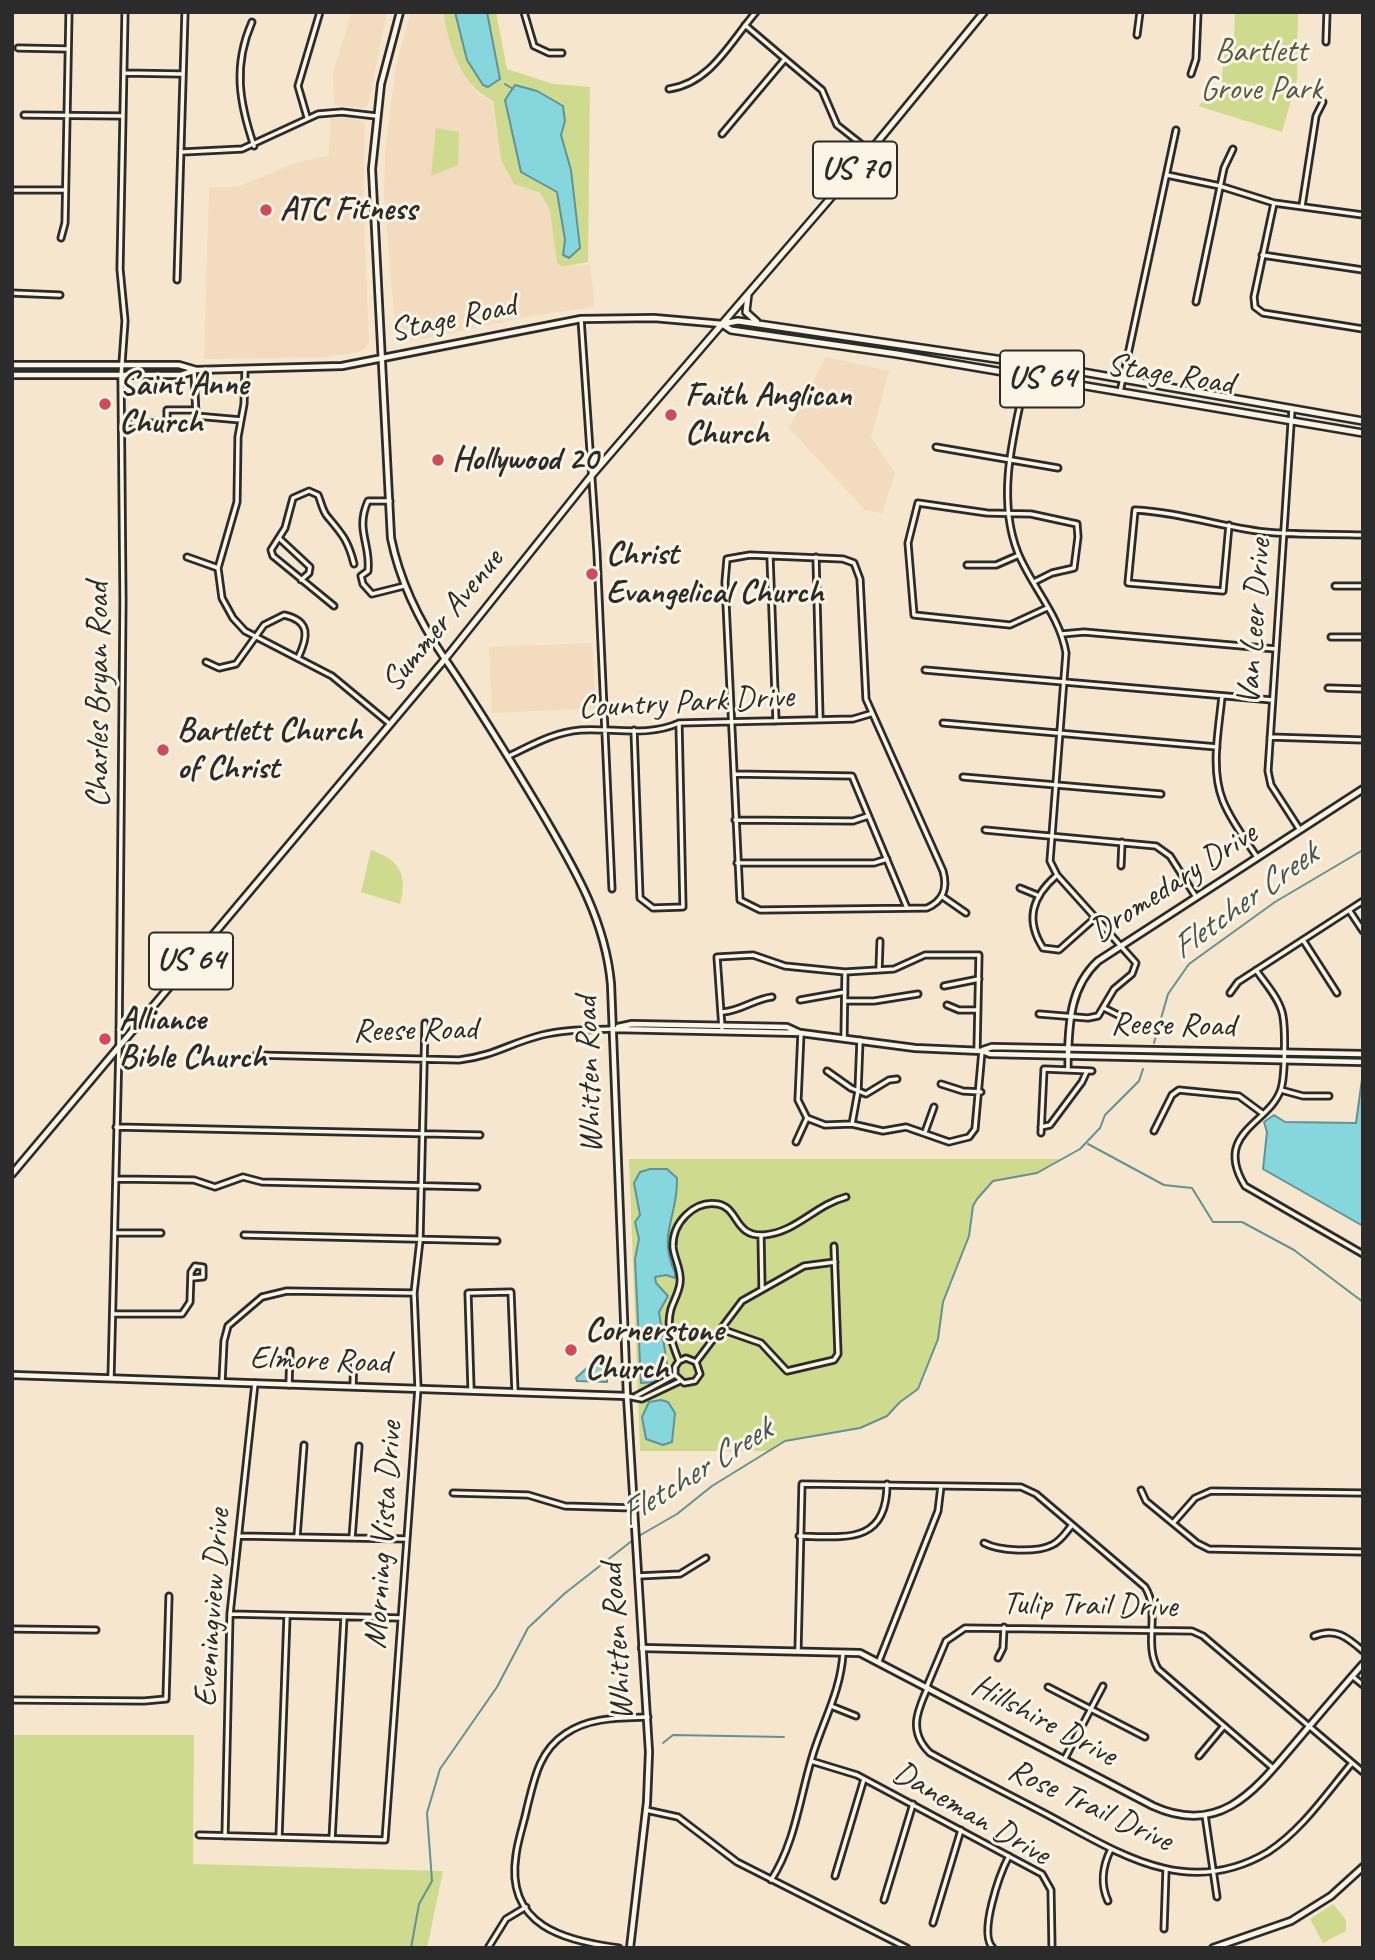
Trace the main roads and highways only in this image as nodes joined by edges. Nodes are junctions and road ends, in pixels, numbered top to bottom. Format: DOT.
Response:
graph roads {
  1 [pos="400,12"];
  2 [pos="984,12"];
  3 [pos="748,294"];
  4 [pos="722,324"];
  5 [pos="760,324"];
  6 [pos="843,335"];
  7 [pos="820,343"];
  8 [pos="381,360"];
  9 [pos="12,365"];
  10 [pos="42,365"];
  11 [pos="194,370"];
  12 [pos="12,375"];
  13 [pos="42,376"];
  14 [pos="1363,421"];
  15 [pos="1363,433"];
  16 [pos="445,659"];
  17 [pos="1363,789"];
  18 [pos="613,1029"];
  19 [pos="801,1033"];
  20 [pos="1069,1048"];
  21 [pos="979,1051"];
  22 [pos="1363,1054"];
  23 [pos="1068,1055"];
  24 [pos="1363,1062"];
  25 [pos="12,1174"];
  26 [pos="12,1375"];
  27 [pos="627,1396"];
  28 [pos="642,1648"];
  29 [pos="1363,1664"];
  30 [pos="1363,1867"];
  31 [pos="630,1948"];
  32 [pos="1213,1948"];
  1 -- 8 [label="main road, Whitten Road"];
  2 -- 3 [label="main road, US 70"];
  3 -- 4 [label="main road, US 70"];
  3 -- 5 [label="main road"];
  4 -- 5 [label="main road, Stage Road / US 64"];
  4 -- 7 [label="main road, Stage Road / US 64"];
  4 -- 8 [label="main road, Stage Road"];
  4 -- 16 [label="main road, Summer Avenue / US 64"];
  5 -- 6 [label="main road, Stage Road / US 64"];
  6 -- 7 [label="main road"];
  6 -- 14 [label="main road, Stage Road / US 64"];
  7 -- 15 [label="main road, Stage Road / US 64"];
  8 -- 11 [label="main road, Stage Road"];
  8 -- 16 [label="main road, Whitten Road"];
  9 -- 10 [label="main road, Stage Road"];
  10 -- 11 [label="main road, Stage Road"];
  10 -- 13 [label="main road"];
  11 -- 13 [label="main road, Stage Road"];
  12 -- 13 [label="main road, Stage Road"];
  16 -- 18 [label="main road, Whitten Road"];
  16 -- 25 [label="main road, Summer Avenue / US 64"];
  17 -- 20 [label="main road, Dromedary Drive"];
  18 -- 19 [label="main road, Reese Road"];
  18 -- 19 [label="main road, Reese Road"];
  18 -- 27 [label="main road, Whitten Road"];
  19 -- 21 [label="main road, Reese Road"];
  20 -- 21 [label="main road, Reese Road"];
  20 -- 22 [label="main road, Reese Road"];
  20 -- 23 [label="main road, Dromedary Drive"];
  21 -- 23 [label="main road, Reese Road"];
  23 -- 24 [label="main road, Reese Road"];
  26 -- 27 [label="main road, Elmore Road"];
  27 -- 28 [label="main road, Whitten Road"];
  28 -- 29 [label="main road, Hillshire Drive"];
  28 -- 31 [label="main road, Whitten Road"];
  30 -- 32 [label="main road"];
}
